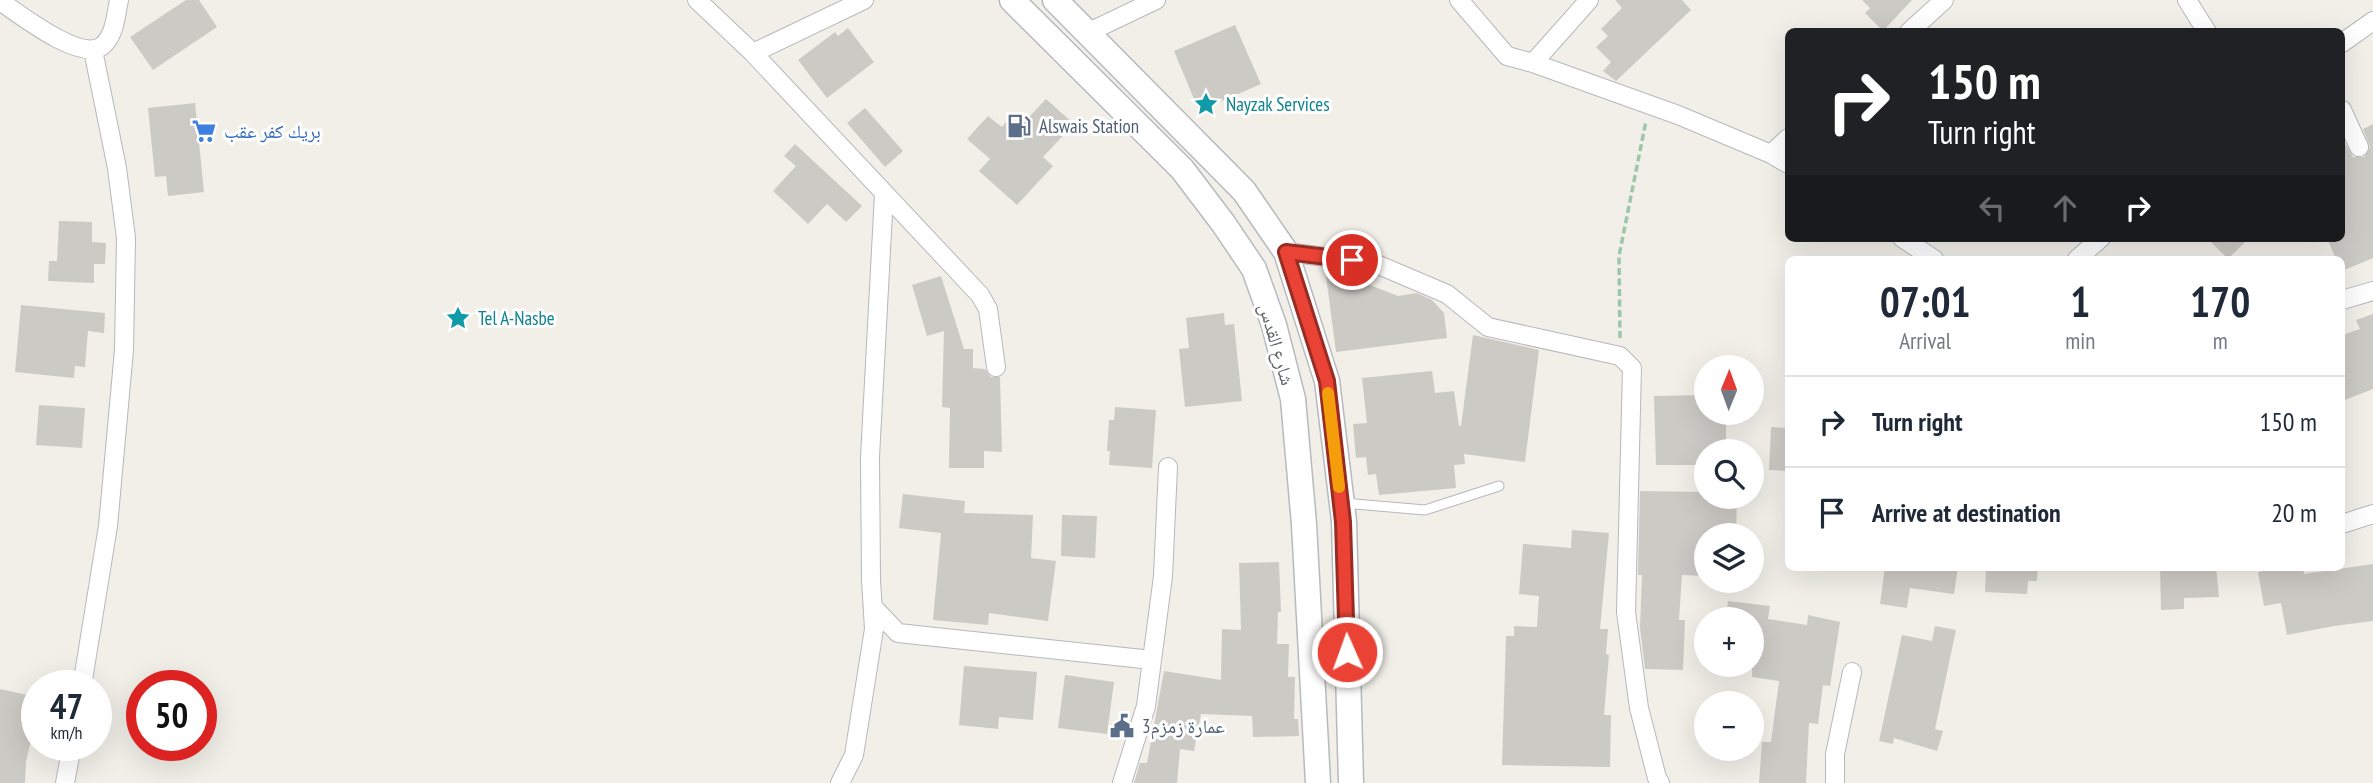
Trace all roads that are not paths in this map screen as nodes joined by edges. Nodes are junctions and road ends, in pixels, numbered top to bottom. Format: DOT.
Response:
graph roads {
  1 [pos="119,0"];
  2 [pos="697,0"];
  3 [pos="863,0"];
  4 [pos="1012,0"];
  5 [pos="1055,0"];
  6 [pos="1156,0"];
  7 [pos="1459,0"];
  8 [pos="1589,0"];
  9 [pos="1944,0"];
  10 [pos="2187,0"];
  11 [pos="0,1"];
  12 [pos="2373,21"];
  13 [pos="1913,28"];
  14 [pos="2204,28"];
  15 [pos="1087,33"];
  16 [pos="2345,41"];
  17 [pos="93,50"];
  18 [pos="753,52"];
  19 [pos="1533,63"];
  20 [pos="2345,117"];
  21 [pos="1785,141"];
  22 [pos="2359,147"];
  23 [pos="1771,154"];
  24 [pos="1785,162"];
  25 [pos="884,194"];
  26 [pos="1908,242"];
  27 [pos="2096,242"];
  28 [pos="1286,252"];
  29 [pos="1929,256"];
  30 [pos="2080,256"];
  31 [pos="2373,291"];
  32 [pos="2345,299"];
  33 [pos="996,367"];
  34 [pos="1168,467"];
  35 [pos="1499,485"];
  36 [pos="1341,503"];
  37 [pos="2373,514"];
  38 [pos="2345,523"];
  39 [pos="873,607"];
  40 [pos="1152,660"];
  41 [pos="85,670"];
  42 [pos="1852,672"];
  43 [pos="69,761"];
  44 [pos="65,783"];
  45 [pos="840,783"];
  46 [pos="1122,783"];
  47 [pos="1318,783"];
  48 [pos="1351,783"];
  49 [pos="1660,783"];
  50 [pos="1835,783"];
  1 -- 17 [label="street"];
  2 -- 18 [label="street"];
  3 -- 18 [label="street"];
  4 -- 47 [label="main road, شارع القدس"];
  5 -- 15 [label="main road, شارع القدس"];
  6 -- 15 [label="street"];
  7 -- 19 [label="street"];
  8 -- 19 [label="street"];
  9 -- 13 [label="street"];
  10 -- 14 [label="street"];
  11 -- 17 [label="street"];
  12 -- 16 [label="street"];
  15 -- 28 [label="main road, شارع القدس"];
  17 -- 41 [label="street"];
  18 -- 25 [label="street"];
  19 -- 23 [label="street"];
  20 -- 22 [label="street"];
  21 -- 23 [label="street"];
  23 -- 24 [label="street"];
  25 -- 33 [label="street"];
  25 -- 39 [label="street"];
  26 -- 29 [label="street"];
  27 -- 30 [label="street"];
  28 -- 36 [label="main road, شارع القدس"];
  28 -- 49 [label="street"];
  31 -- 32 [label="street"];
  34 -- 40 [label="street"];
  35 -- 36 [label="lane"];
  36 -- 48 [label="main road, شارع القدس"];
  37 -- 38 [label="street"];
  39 -- 40 [label="street"];
  39 -- 45 [label="street"];
  40 -- 46 [label="street"];
  42 -- 50 [label="street"];
  43 -- 44 [label="street"];
}
